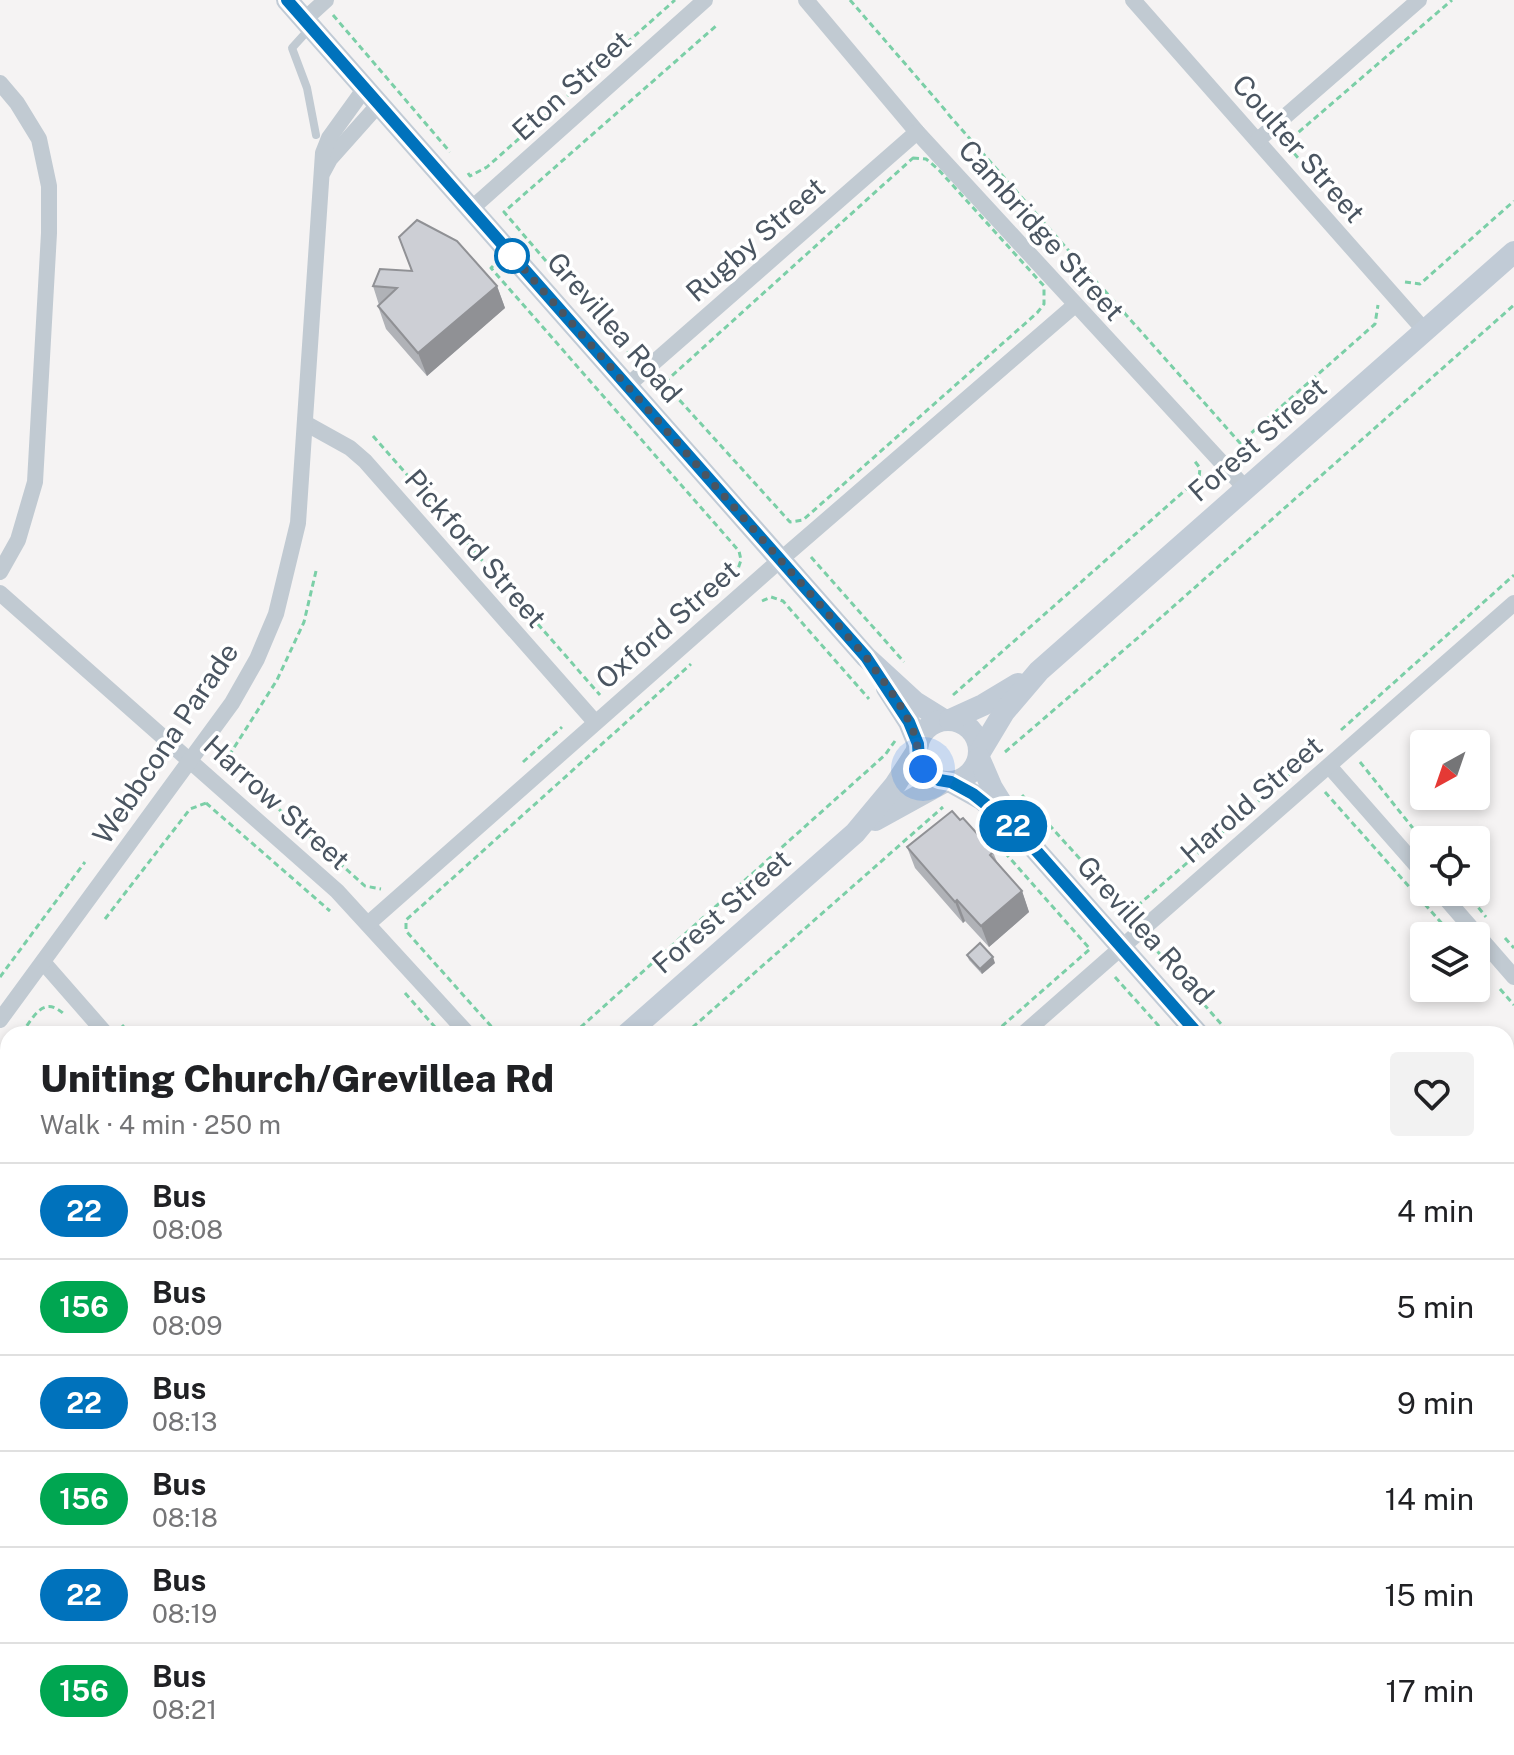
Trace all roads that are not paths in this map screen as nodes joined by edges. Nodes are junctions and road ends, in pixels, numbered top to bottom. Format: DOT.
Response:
graph roads {
  1 [pos="287,0"];
  2 [pos="326,0"];
  3 [pos="705,0"];
  4 [pos="806,0"];
  5 [pos="1133,0"];
  6 [pos="1419,0"];
  7 [pos="307,24"];
  8 [pos="0,83"];
  9 [pos="372,96"];
  10 [pos="917,132"];
  11 [pos="316,135"];
  12 [pos="1258,140"];
  13 [pos="471,209"];
  14 [pos="1514,252"];
  15 [pos="1075,305"];
  16 [pos="1425,331"];
  17 [pos="627,386"];
  18 [pos="305,423"];
  19 [pos="1246,489"];
  20 [pos="779,561"];
  21 [pos="0,572"];
  22 [pos="0,593"];
  23 [pos="1514,603"];
  24 [pos="1039,671"];
  25 [pos="916,715"];
  26 [pos="947,720"];
  27 [pos="595,722"];
  28 [pos="918,747"];
  29 [pos="986,756"];
  30 [pos="191,760"];
  31 [pos="1329,766"];
  32 [pos="947,789"];
  33 [pos="1018,830"];
  34 [pos="855,833"];
  35 [pos="1410,858"];
  36 [pos="1452,906"];
  37 [pos="369,923"];
  38 [pos="1120,947"];
  39 [pos="43,962"];
  40 [pos="1514,977"];
  41 [pos="0,1020"];
  42 [pos="99,1026"];
  43 [pos="461,1026"];
  44 [pos="636,1026"];
  45 [pos="1032,1026"];
  46 [pos="1191,1026"];
  1 -- 7 [label="street, Grevillea Road"];
  2 -- 7 [label="street"];
  3 -- 13 [label="street, Eton Street"];
  4 -- 10 [label="street, Cambridge Street"];
  5 -- 12 [label="street, Coulter Street"];
  6 -- 12 [label="street"];
  7 -- 9 [label="street, Grevillea Road"];
  7 -- 11 [label="lane"];
  8 -- 21 [label="street"];
  9 -- 13 [label="street, Grevillea Road"];
  9 -- 18 [label="street, Webbcona Parade"];
  10 -- 15 [label="street, Cambridge Street"];
  10 -- 17 [label="street, Rugby Street"];
  12 -- 16 [label="street, Coulter Street"];
  13 -- 17 [label="street, Grevillea Road"];
  14 -- 16 [label="street, Forest Street"];
  15 -- 19 [label="street, Cambridge Street"];
  15 -- 20 [label="street, Oxford Street"];
  16 -- 19 [label="street, Forest Street"];
  17 -- 20 [label="street, Grevillea Road"];
  18 -- 27 [label="street, Pickford Street"];
  18 -- 30 [label="street, Webbcona Parade"];
  19 -- 24 [label="street, Forest Street"];
  20 -- 25 [label="street, Grevillea Road"];
  20 -- 27 [label="street, Oxford Street"];
  22 -- 30 [label="street, Harrow Street"];
  23 -- 31 [label="street, Harold Street"];
  24 -- 26 [label="street, Forest Street"];
  24 -- 29 [label="street, Forest Street"];
  25 -- 26 [label="street, Grevillea Road"];
  25 -- 28 [label="street, Grevillea Road"];
  26 -- 28 [label="street"];
  26 -- 29 [label="street, Grevillea Road"];
  27 -- 37 [label="street, Oxford Street"];
  28 -- 32 [label="street, Grevillea Road"];
  28 -- 34 [label="street"];
  29 -- 32 [label="street"];
  29 -- 33 [label="street, Grevillea Road"];
  30 -- 37 [label="street, Harrow Street"];
  30 -- 39 [label="street, Webbcona Parade"];
  31 -- 35 [label="street"];
  31 -- 38 [label="street, Harold Street"];
  32 -- 33 [label="street, Grevillea Road"];
  32 -- 34 [label="street"];
  33 -- 38 [label="street, Grevillea Road"];
  34 -- 44 [label="street, Forest Street"];
  36 -- 40 [label="street"];
  37 -- 43 [label="street, Harrow Street"];
  38 -- 45 [label="street, Harold Street"];
  38 -- 46 [label="street, Grevillea Road"];
  39 -- 41 [label="street, Webbcona Parade"];
  39 -- 42 [label="street"];
}
